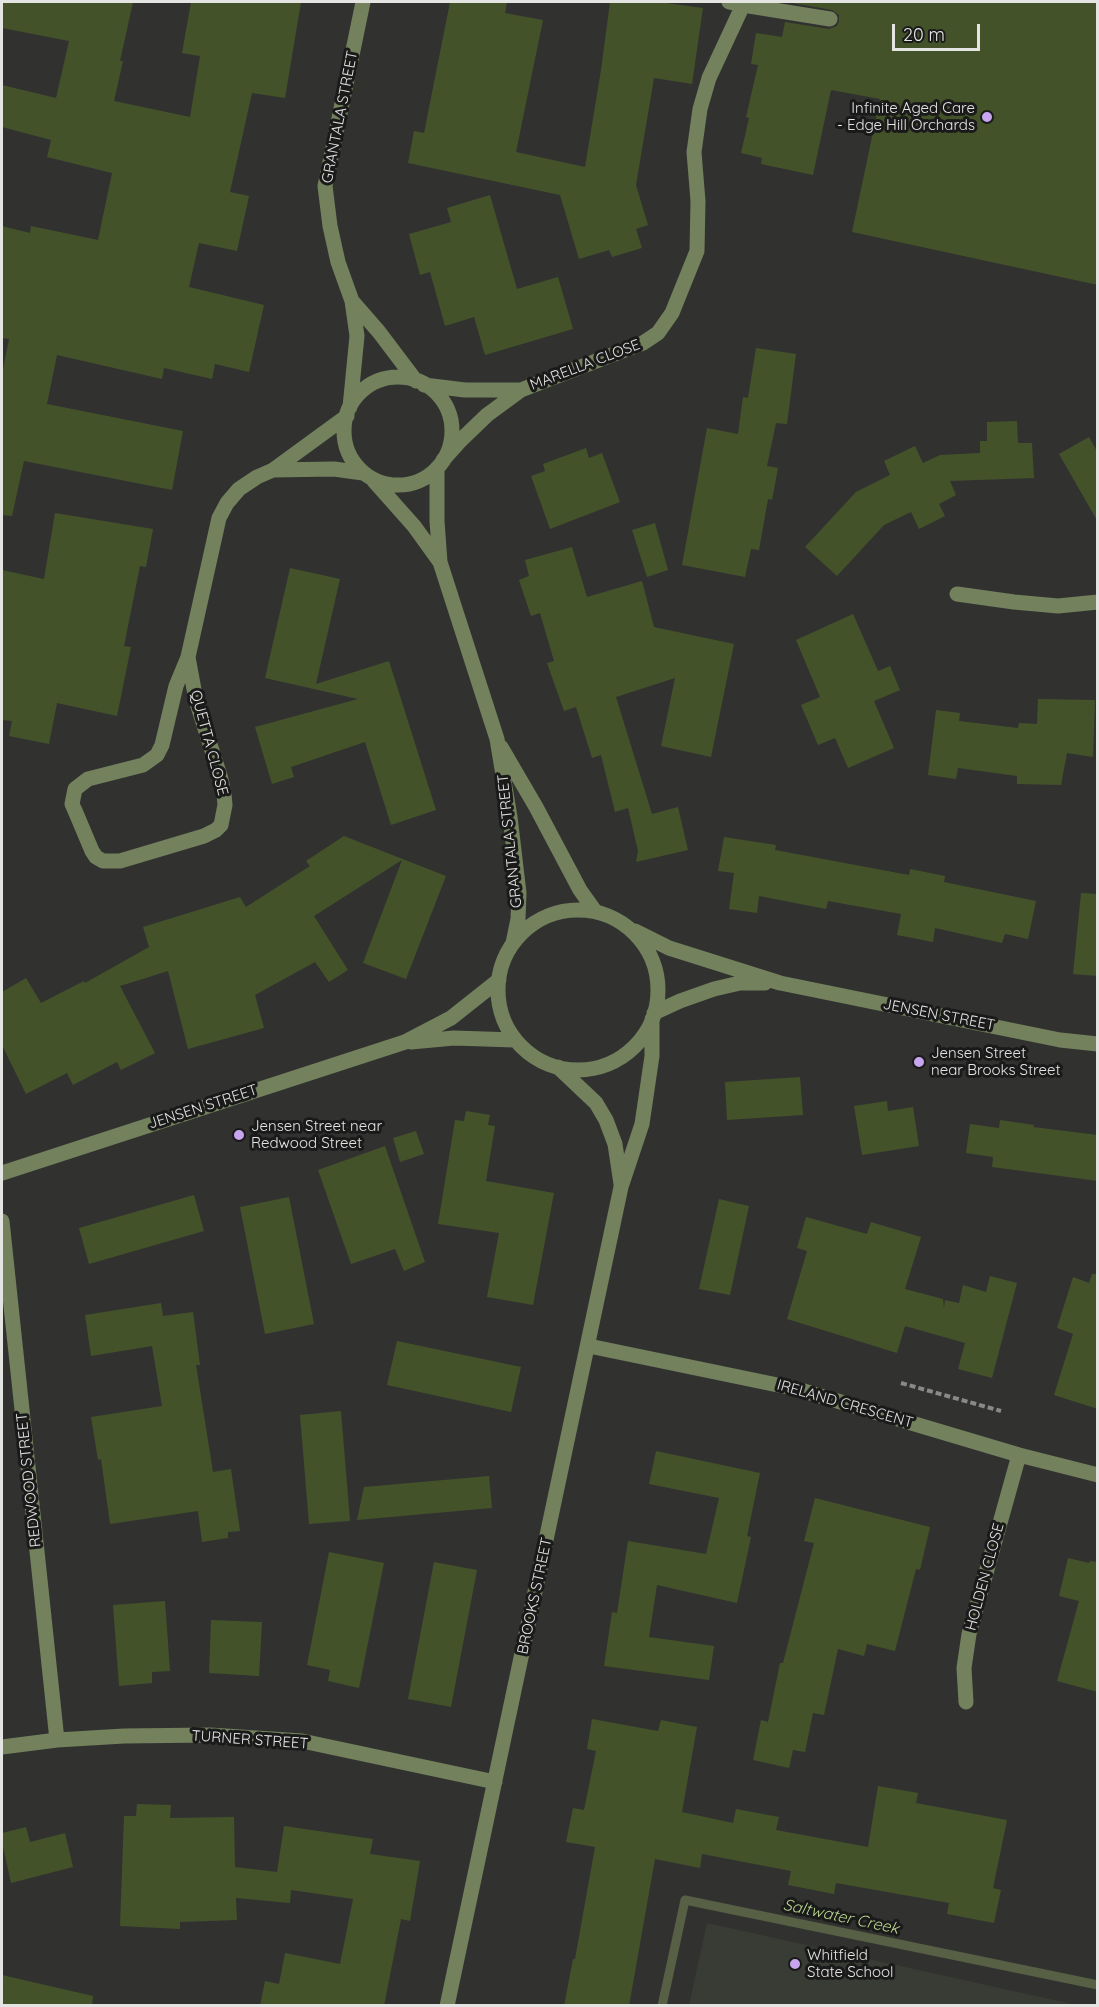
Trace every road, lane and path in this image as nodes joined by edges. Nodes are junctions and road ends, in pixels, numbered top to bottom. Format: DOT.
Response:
graph roads {
  1 [pos="363,2"];
  2 [pos="736,4"];
  3 [pos="830,20"];
  4 [pos="352,301"];
  5 [pos="420,383"];
  6 [pos="521,390"];
  7 [pos="348,411"];
  8 [pos="440,464"];
  9 [pos="273,470"];
  10 [pos="367,476"];
  11 [pos="440,562"];
  12 [pos="957,594"];
  13 [pos="1098,602"];
  14 [pos="188,657"];
  15 [pos="497,739"];
  16 [pos="595,911"];
  17 [pos="630,928"];
  18 [pos="513,943"];
  19 [pos="499,980"];
  20 [pos="780,983"];
  21 [pos="653,1016"];
  22 [pos="515,1040"];
  23 [pos="405,1042"];
  24 [pos="1098,1044"];
  25 [pos="558,1067"];
  26 [pos="2,1173"];
  27 [pos="621,1187"];
  28 [pos="2,1221"];
  29 [pos="589,1346"];
  30 [pos="902,1383"];
  31 [pos="1001,1412"];
  32 [pos="1019,1455"];
  33 [pos="1098,1475"];
  34 [pos="966,1702"];
  35 [pos="57,1740"];
  36 [pos="2,1747"];
  37 [pos="495,1782"];
  38 [pos="447,2006"];
  1 -- 4 [label="street, GRANTALA STREET"];
  2 -- 3 [label="street"];
  2 -- 6 [label="street, MARELLA CLOSE"];
  4 -- 5 [label="street, GRANTALA STREET"];
  4 -- 7 [label="street, GRANTALA STREET"];
  5 -- 6 [label="street, MARELLA CLOSE"];
  5 -- 7 [label="street"];
  5 -- 8 [label="street"];
  6 -- 8 [label="street, MARELLA CLOSE"];
  7 -- 9 [label="street, QUETTA CLOSE"];
  7 -- 10 [label="street"];
  8 -- 10 [label="street"];
  8 -- 11 [label="street, GRANTALA STREET"];
  9 -- 10 [label="street, QUETTA CLOSE"];
  9 -- 14 [label="street, QUETTA CLOSE"];
  10 -- 11 [label="street, GRANTALA STREET"];
  11 -- 15 [label="street, GRANTALA STREET"];
  12 -- 13 [label="street"];
  14 -- 14 [label="street, QUETTA CLOSE"];
  15 -- 16 [label="street, GRANTALA STREET"];
  15 -- 18 [label="street, GRANTALA STREET"];
  16 -- 17 [label="street"];
  16 -- 18 [label="street"];
  17 -- 20 [label="street, JENSEN STREET"];
  17 -- 21 [label="street"];
  18 -- 19 [label="street"];
  19 -- 22 [label="street"];
  19 -- 23 [label="street, JENSEN STREET"];
  20 -- 21 [label="street, JENSEN STREET"];
  20 -- 24 [label="street, JENSEN STREET"];
  21 -- 25 [label="street"];
  21 -- 27 [label="street, BROOKS STREET"];
  22 -- 23 [label="street, JENSEN STREET"];
  22 -- 25 [label="street"];
  23 -- 26 [label="street, JENSEN STREET"];
  25 -- 27 [label="street, BROOKS STREET"];
  27 -- 29 [label="street, BROOKS STREET"];
  28 -- 35 [label="street, REDWOOD STREET"];
  29 -- 32 [label="street, IRELAND CRESCENT"];
  29 -- 37 [label="street, BROOKS STREET"];
  30 -- 31 [label="path"];
  32 -- 33 [label="street, IRELAND CRESCENT"];
  32 -- 34 [label="street, HOLDEN CLOSE"];
  35 -- 36 [label="street, TURNER STREET"];
  35 -- 37 [label="street, TURNER STREET"];
  37 -- 38 [label="street, BROOKS STREET"];
}
